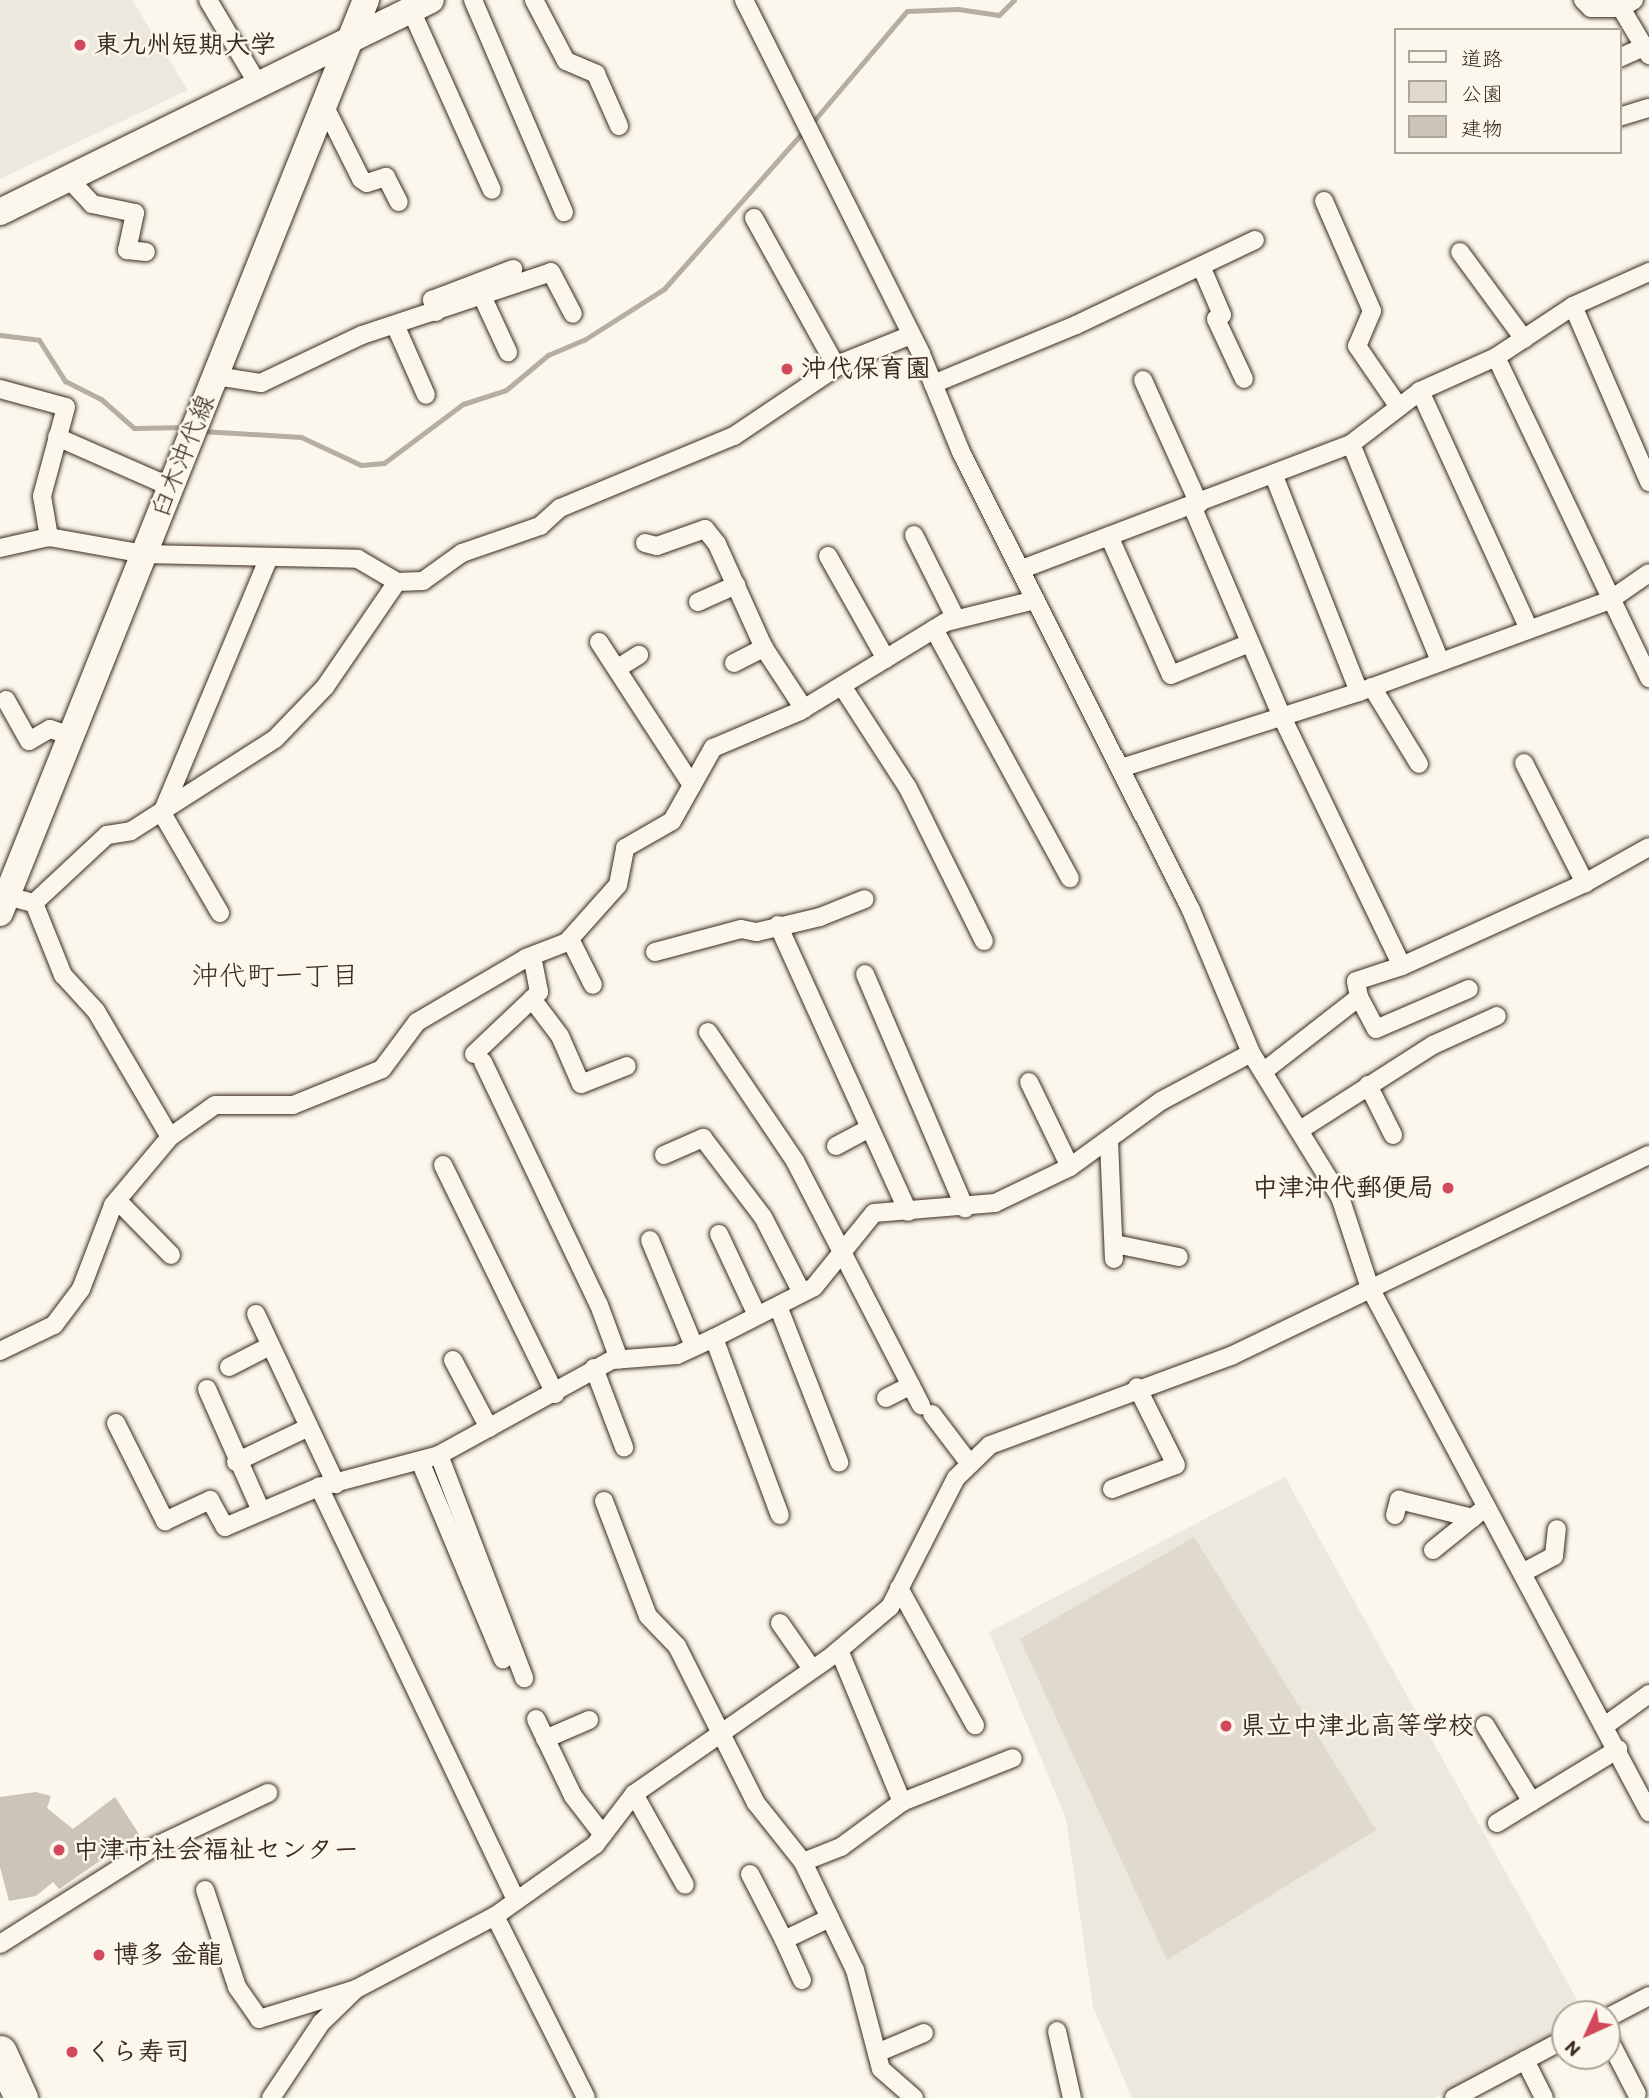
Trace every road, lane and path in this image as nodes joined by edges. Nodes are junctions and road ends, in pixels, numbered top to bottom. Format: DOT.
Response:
graph roads {
  1 [pos="208,0"];
  2 [pos="366,0"];
  3 [pos="473,0"];
  4 [pos="534,0"];
  5 [pos="744,0"];
  6 [pos="1583,0"];
  7 [pos="1628,4"];
  8 [pos="421,5"];
  9 [pos="350,41"];
  10 [pos="1647,50"];
  11 [pos="1621,57"];
  12 [pos="259,86"];
  13 [pos="324,105"];
  14 [pos="1649,108"];
  15 [pos="1621,116"];
  16 [pos="619,126"];
  17 [pos="69,179"];
  18 [pos="492,190"];
  19 [pos="1324,201"];
  20 [pos="399,202"];
  21 [pos="0,212"];
  22 [pos="564,212"];
  23 [pos="754,218"];
  24 [pos="1255,240"];
  25 [pos="146,252"];
  26 [pos="1460,252"];
  27 [pos="1201,266"];
  28 [pos="513,269"];
  29 [pos="1649,272"];
  30 [pos="482,296"];
  31 [pos="1573,306"];
  32 [pos="436,312"];
  33 [pos="573,314"];
  34 [pos="396,327"];
  35 [pos="911,335"];
  36 [pos="1524,339"];
  37 [pos="508,352"];
  38 [pos="1496,357"];
  39 [pos="836,366"];
  40 [pos="216,376"];
  41 [pos="1244,379"];
  42 [pos="1143,380"];
  43 [pos="933,384"];
  44 [pos="0,389"];
  45 [pos="1420,391"];
  46 [pos="426,395"];
  47 [pos="1399,407"];
  48 [pos="57,438"];
  49 [pos="1351,444"];
  50 [pos="1274,476"];
  51 [pos="1649,482"];
  52 [pos="171,486"];
  53 [pos="1196,505"];
  54 [pos="914,535"];
  55 [pos="1109,536"];
  56 [pos="49,537"];
  57 [pos="645,542"];
  58 [pos="0,548"];
  59 [pos="144,554"];
  60 [pos="828,556"];
  61 [pos="268,560"];
  62 [pos="1022,569"];
  63 [pos="1649,573"];
  64 [pos="397,582"];
  65 [pos="736,585"];
  66 [pos="1035,600"];
  67 [pos="1610,600"];
  68 [pos="698,603"];
  69 [pos="956,619"];
  70 [pos="934,629"];
  71 [pos="1529,629"];
  72 [pos="599,642"];
  73 [pos="1250,643"];
  74 [pos="764,648"];
  75 [pos="639,655"];
  76 [pos="886,659"];
  77 [pos="1440,661"];
  78 [pos="734,663"];
  79 [pos="618,668"];
  80 [pos="1649,678"];
  81 [pos="842,686"];
  82 [pos="1366,689"];
  83 [pos="5,700"];
  84 [pos="804,709"];
  85 [pos="1282,717"];
  86 [pos="71,736"];
  87 [pos="1524,763"];
  88 [pos="1419,764"];
  89 [pos="1121,768"];
  90 [pos="692,785"];
  91 [pos="162,813"];
  92 [pos="1648,851"];
  93 [pos="1070,878"];
  94 [pos="1585,883"];
  95 [pos="2,893"];
  96 [pos="34,903"];
  97 [pos="857,907"];
  98 [pos="220,913"];
  99 [pos="778,925"];
  100 [pos="570,939"];
  101 [pos="984,941"];
  102 [pos="655,952"];
  103 [pos="532,956"];
  104 [pos="1402,967"];
  105 [pos="865,974"];
  106 [pos="593,985"];
  107 [pos="1469,989"];
  108 [pos="1359,997"];
  109 [pos="532,999"];
  110 [pos="1497,1016"];
  111 [pos="708,1032"];
  112 [pos="1251,1053"];
  113 [pos="627,1066"];
  114 [pos="1264,1071"];
  115 [pos="1029,1082"];
  116 [pos="1368,1085"];
  117 [pos="870,1128"];
  118 [pos="1300,1130"];
  119 [pos="1394,1135"];
  120 [pos="170,1137"];
  121 [pos="1109,1141"];
  122 [pos="836,1146"];
  123 [pos="664,1155"];
  124 [pos="1649,1155"];
  125 [pos="443,1165"];
  126 [pos="1070,1167"];
  127 [pos="117,1200"];
  128 [pos="965,1209"];
  129 [pos="908,1212"];
  130 [pos="719,1234"];
  131 [pos="650,1240"];
  132 [pos="843,1248"];
  133 [pos="171,1255"];
  134 [pos="1179,1257"];
  135 [pos="1370,1288"];
  136 [pos="802,1293"];
  137 [pos="778,1306"];
  138 [pos="256,1314"];
  139 [pos="757,1315"];
  140 [pos="714,1338"];
  141 [pos="270,1346"];
  142 [pos="694,1346"];
  143 [pos="0,1351"];
  144 [pos="619,1359"];
  145 [pos="453,1360"];
  146 [pos="229,1367"];
  147 [pos="594,1368"];
  148 [pos="911,1385"];
  149 [pos="1137,1387"];
  150 [pos="207,1389"];
  151 [pos="555,1394"];
  152 [pos="886,1398"];
  153 [pos="116,1423"];
  154 [pos="309,1427"];
  155 [pos="489,1428"];
  156 [pos="624,1447"];
  157 [pos="439,1455"];
  158 [pos="420,1461"];
  159 [pos="236,1462"];
  160 [pos="839,1462"];
  161 [pos="970,1464"];
  162 [pos="327,1485"];
  163 [pos="1112,1489"];
  164 [pos="604,1500"];
  165 [pos="1488,1506"];
  166 [pos="261,1511"];
  167 [pos="1395,1515"];
  168 [pos="780,1516"];
  169 [pos="1473,1518"];
  170 [pos="1557,1530"];
  171 [pos="1433,1550"];
  172 [pos="1524,1572"];
  173 [pos="899,1588"];
  174 [pos="780,1623"];
  175 [pos="839,1650"];
  176 [pos="503,1659"];
  177 [pos="812,1669"];
  178 [pos="524,1678"];
  179 [pos="1649,1694"];
  180 [pos="536,1718"];
  181 [pos="589,1720"];
  182 [pos="975,1725"];
  183 [pos="1485,1725"];
  184 [pos="1606,1725"];
  185 [pos="720,1731"];
  186 [pos="545,1739"];
  187 [pos="1619,1749"];
  188 [pos="1013,1758"];
  189 [pos="268,1793"];
  190 [pos="634,1794"];
  191 [pos="902,1802"];
  192 [pos="1532,1802"];
  193 [pos="1649,1812"];
  194 [pos="1497,1823"];
  195 [pos="603,1835"];
  196 [pos="803,1862"];
  197 [pos="750,1874"];
  198 [pos="685,1885"];
  199 [pos="205,1890"];
  200 [pos="516,1900"];
  201 [pos="495,1916"];
  202 [pos="830,1918"];
  203 [pos="784,1940"];
  204 [pos="0,1944"];
  205 [pos="802,1980"];
  206 [pos="356,1989"];
  207 [pos="1649,1996"];
  208 [pos="1621,2011"];
  209 [pos="1057,2031"];
  210 [pos="924,2033"];
  211 [pos="1551,2046"];
  212 [pos="0,2052"];
  213 [pos="877,2053"];
  214 [pos="1525,2060"];
  215 [pos="1621,2063"];
  216 [pos="1637,2094"];
  217 [pos="21,2098"];
  218 [pos="271,2098"];
  219 [pos="586,2098"];
  220 [pos="914,2098"];
  221 [pos="1072,2098"];
  222 [pos="1454,2098"];
  223 [pos="1544,2098"];
  1 -- 12 [label="street"];
  2 -- 9 [label="main road, 臼木沖代線"];
  3 -- 22 [label="street"];
  4 -- 16 [label="street"];
  5 -- 35 [label="street"];
  6 -- 7 [label="street"];
  7 -- 10 [label="street"];
  8 -- 9 [label="main road"];
  8 -- 18 [label="street"];
  9 -- 12 [label="main road"];
  9 -- 13 [label="main road, 臼木沖代線"];
  10 -- 11 [label="street"];
  12 -- 17 [label="main road"];
  13 -- 20 [label="street"];
  13 -- 40 [label="main road, 臼木沖代線"];
  14 -- 15 [label="street"];
  17 -- 21 [label="main road"];
  17 -- 25 [label="street"];
  19 -- 47 [label="street"];
  23 -- 39 [label="street"];
  24 -- 27 [label="street"];
  26 -- 36 [label="street"];
  27 -- 41 [label="street"];
  27 -- 43 [label="street"];
  28 -- 32 [label="street"];
  29 -- 31 [label="street"];
  30 -- 32 [label="street"];
  30 -- 33 [label="street"];
  30 -- 37 [label="street"];
  31 -- 36 [label="street"];
  31 -- 51 [label="street"];
  32 -- 34 [label="street"];
  34 -- 40 [label="street"];
  34 -- 46 [label="street"];
  35 -- 39 [label="street"];
  35 -- 43 [label="street"];
  36 -- 38 [label="street"];
  38 -- 45 [label="street"];
  38 -- 67 [label="street"];
  39 -- 64 [label="street"];
  40 -- 52 [label="main road, 臼木沖代線"];
  42 -- 53 [label="street"];
  43 -- 62 [label="street"];
  44 -- 48 [label="street"];
  45 -- 47 [label="street"];
  45 -- 71 [label="street"];
  47 -- 49 [label="street"];
  48 -- 52 [label="street"];
  48 -- 56 [label="street"];
  49 -- 50 [label="street"];
  49 -- 77 [label="street"];
  50 -- 53 [label="street"];
  50 -- 82 [label="street"];
  52 -- 59 [label="main road, 臼木沖代線"];
  53 -- 55 [label="street"];
  53 -- 73 [label="street"];
  54 -- 69 [label="street"];
  55 -- 62 [label="street"];
  55 -- 73 [label="street"];
  56 -- 58 [label="street"];
  56 -- 59 [label="street"];
  57 -- 65 [label="street"];
  59 -- 61 [label="street"];
  59 -- 86 [label="main road, 臼木沖代線"];
  60 -- 76 [label="street"];
  61 -- 64 [label="street"];
  61 -- 91 [label="street"];
  62 -- 66 [label="street"];
  63 -- 67 [label="street"];
  64 -- 91 [label="street"];
  65 -- 68 [label="street"];
  65 -- 74 [label="street"];
  66 -- 69 [label="street"];
  66 -- 89 [label="street"];
  67 -- 71 [label="street"];
  67 -- 80 [label="street"];
  69 -- 70 [label="street"];
  70 -- 76 [label="street"];
  70 -- 93 [label="street"];
  71 -- 77 [label="street"];
  72 -- 79 [label="street"];
  73 -- 85 [label="street"];
  74 -- 78 [label="street"];
  74 -- 84 [label="street"];
  75 -- 79 [label="street"];
  76 -- 81 [label="street"];
  77 -- 82 [label="street"];
  79 -- 90 [label="street"];
  81 -- 84 [label="street"];
  81 -- 101 [label="street"];
  82 -- 85 [label="street"];
  82 -- 88 [label="street"];
  83 -- 86 [label="street"];
  84 -- 90 [label="street"];
  85 -- 89 [label="street"];
  85 -- 104 [label="street"];
  86 -- 95 [label="main road, 臼木沖代線"];
  87 -- 94 [label="street"];
  89 -- 112 [label="street"];
  90 -- 100 [label="street"];
  91 -- 96 [label="street"];
  91 -- 98 [label="street"];
  92 -- 94 [label="street"];
  94 -- 104 [label="street"];
  95 -- 96 [label="street"];
  96 -- 120 [label="street"];
  97 -- 99 [label="street"];
  99 -- 102 [label="street"];
  99 -- 117 [label="street"];
  100 -- 103 [label="street"];
  100 -- 106 [label="street"];
  103 -- 109 [label="street"];
  103 -- 120 [label="street"];
  104 -- 108 [label="street"];
  105 -- 128 [label="street"];
  107 -- 108 [label="street"];
  108 -- 114 [label="street"];
  109 -- 113 [label="street"];
  109 -- 144 [label="street"];
  110 -- 116 [label="street"];
  111 -- 132 [label="street"];
  112 -- 114 [label="street"];
  112 -- 121 [label="street"];
  114 -- 118 [label="street"];
  115 -- 126 [label="street"];
  116 -- 118 [label="street"];
  116 -- 119 [label="street"];
  117 -- 122 [label="street"];
  117 -- 129 [label="street"];
  118 -- 135 [label="street"];
  120 -- 127 [label="street"];
  121 -- 126 [label="street"];
  121 -- 134 [label="street"];
  123 -- 136 [label="street"];
  124 -- 135 [label="street"];
  125 -- 151 [label="street"];
  126 -- 128 [label="street"];
  127 -- 133 [label="street"];
  127 -- 143 [label="street"];
  128 -- 129 [label="street"];
  129 -- 132 [label="street"];
  130 -- 139 [label="street"];
  131 -- 142 [label="street"];
  132 -- 136 [label="street"];
  132 -- 148 [label="street"];
  135 -- 149 [label="street"];
  135 -- 165 [label="street"];
  136 -- 137 [label="street"];
  137 -- 139 [label="street"];
  137 -- 160 [label="street"];
  138 -- 141 [label="street"];
  139 -- 140 [label="street"];
  140 -- 142 [label="street"];
  140 -- 168 [label="street"];
  141 -- 146 [label="street"];
  141 -- 154 [label="street"];
  142 -- 144 [label="street"];
  144 -- 147 [label="street"];
  145 -- 155 [label="street"];
  147 -- 151 [label="street"];
  147 -- 156 [label="street"];
  148 -- 152 [label="street"];
  148 -- 161 [label="street"];
  149 -- 161 [label="street"];
  149 -- 163 [label="street"];
  150 -- 159 [label="street"];
  151 -- 155 [label="street"];
  153 -- 166 [label="street"];
  154 -- 159 [label="street"];
  154 -- 162 [label="street"];
  155 -- 157 [label="street"];
  157 -- 158 [label="street"];
  157 -- 178 [label="street"];
  158 -- 162 [label="street"];
  158 -- 176 [label="street"];
  159 -- 166 [label="street"];
  161 -- 173 [label="street"];
  162 -- 166 [label="street"];
  162 -- 200 [label="street"];
  164 -- 185 [label="street"];
  165 -- 169 [label="street"];
  165 -- 172 [label="street"];
  167 -- 169 [label="street"];
  169 -- 171 [label="street"];
  170 -- 172 [label="street"];
  172 -- 184 [label="street"];
  173 -- 175 [label="street"];
  173 -- 182 [label="street"];
  174 -- 177 [label="street"];
  175 -- 177 [label="street"];
  175 -- 191 [label="street"];
  177 -- 185 [label="street"];
  179 -- 184 [label="street"];
  180 -- 186 [label="street"];
  181 -- 186 [label="street"];
  183 -- 192 [label="street"];
  184 -- 187 [label="street"];
  185 -- 190 [label="street"];
  185 -- 196 [label="street"];
  186 -- 195 [label="street"];
  187 -- 192 [label="street"];
  187 -- 193 [label="street"];
  188 -- 191 [label="street"];
  189 -- 204 [label="street"];
  190 -- 195 [label="street"];
  190 -- 198 [label="street"];
  191 -- 196 [label="street"];
  192 -- 194 [label="street"];
  195 -- 200 [label="street"];
  196 -- 202 [label="street"];
  197 -- 203 [label="street"];
  199 -- 206 [label="street"];
  200 -- 201 [label="street"];
  201 -- 206 [label="street"];
  201 -- 219 [label="street"];
  202 -- 203 [label="street"];
  202 -- 213 [label="street"];
  203 -- 205 [label="street"];
  206 -- 218 [label="street"];
  207 -- 208 [label="street"];
  209 -- 221 [label="street"];
  210 -- 213 [label="street"];
  211 -- 214 [label="street"];
  212 -- 217 [label="highway"];
  213 -- 220 [label="street"];
  214 -- 222 [label="street"];
  214 -- 223 [label="street"];
  215 -- 216 [label="street"];
}
